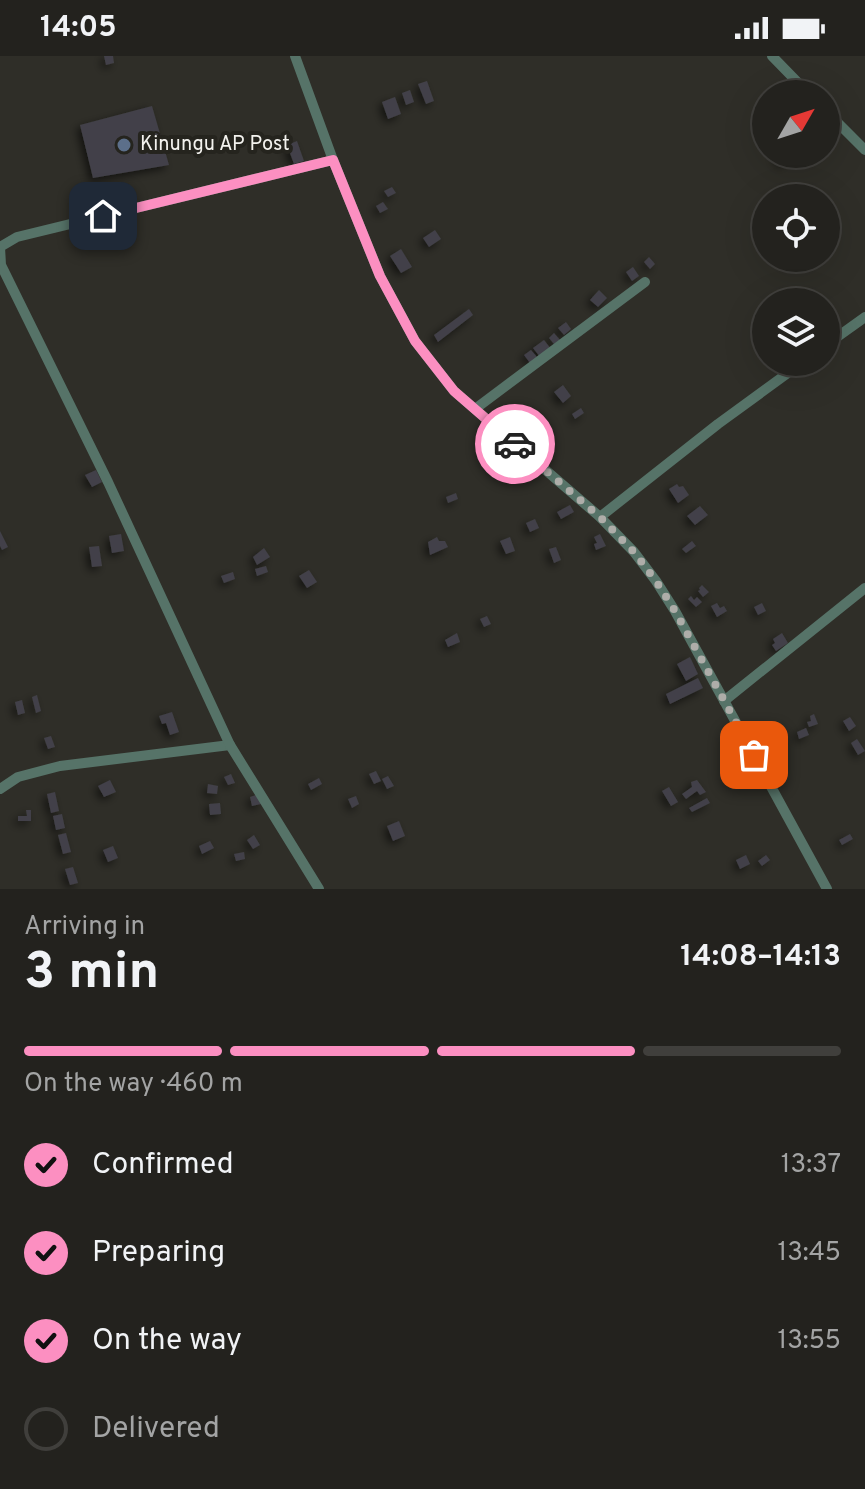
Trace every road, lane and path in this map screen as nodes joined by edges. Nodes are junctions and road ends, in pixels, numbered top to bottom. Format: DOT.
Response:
graph roads {
  1 [pos="295,56"];
  2 [pos="772,56"];
  3 [pos="795,80"];
  4 [pos="840,125"];
  5 [pos="865,150"];
  6 [pos="333,160"];
  7 [pos="645,282"];
  8 [pos="865,317"];
  9 [pos="840,335"];
  10 [pos="784,376"];
  11 [pos="475,409"];
  12 [pos="600,517"];
  13 [pos="865,588"];
  14 [pos="724,701"];
  15 [pos="230,745"];
  16 [pos="0,789"];
  17 [pos="319,889"];
  18 [pos="827,889"];
  1 -- 6 [label="street"];
  2 -- 3 [label="street"];
  4 -- 5 [label="street"];
  6 -- 11 [label="street"];
  6 -- 15 [label="street"];
  7 -- 11 [label="street"];
  8 -- 9 [label="street"];
  10 -- 12 [label="street"];
  11 -- 12 [label="street"];
  12 -- 14 [label="street"];
  13 -- 14 [label="street"];
  14 -- 18 [label="street"];
  15 -- 16 [label="street"];
  15 -- 17 [label="street"];
}
